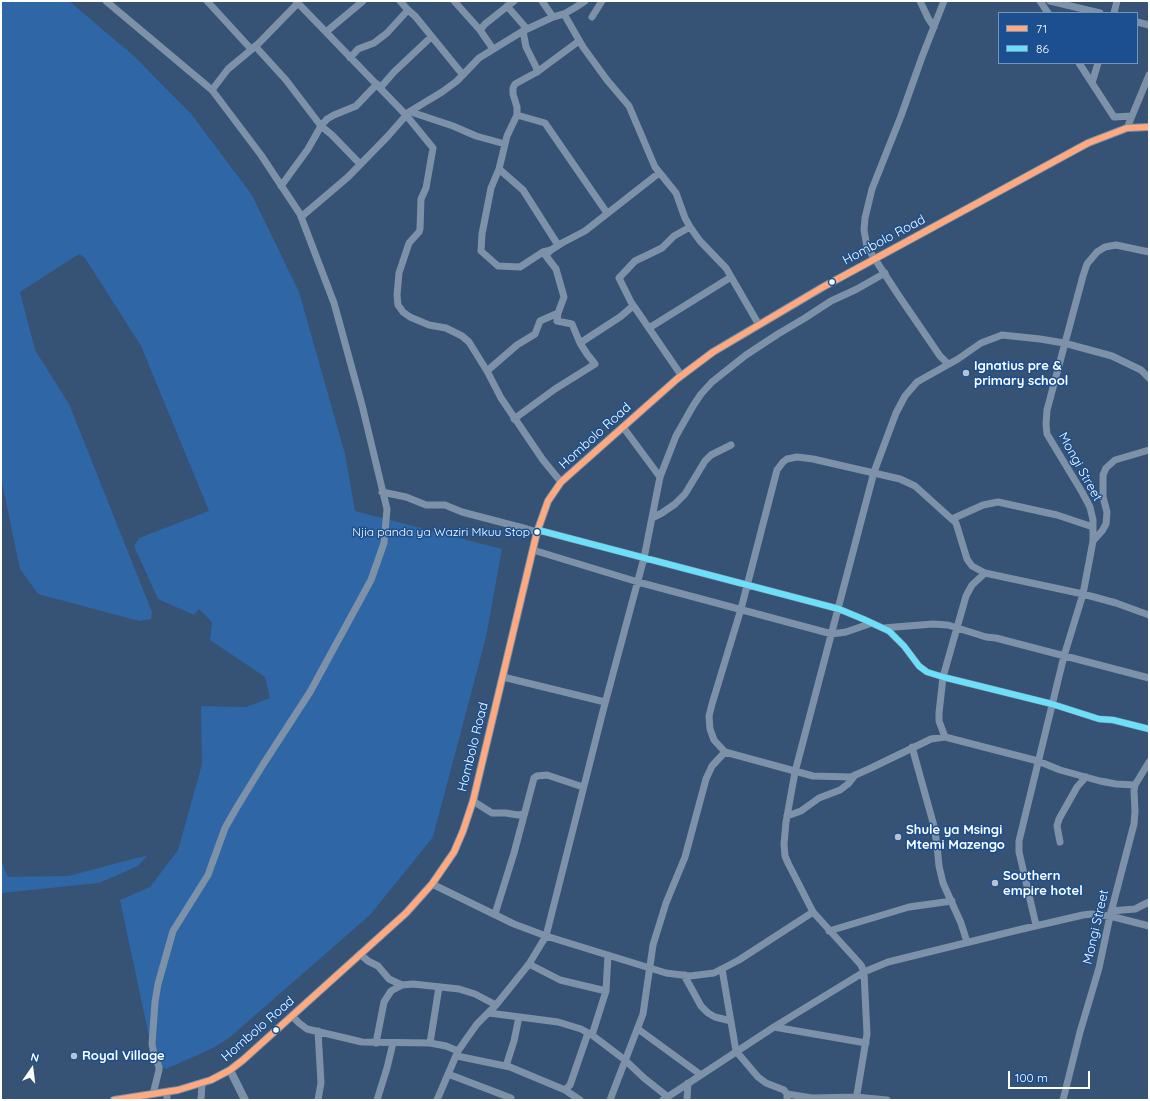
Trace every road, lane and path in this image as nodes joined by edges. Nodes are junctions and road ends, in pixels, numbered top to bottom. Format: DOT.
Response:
graph roads {
  1 [pos="106,1"];
  2 [pos="207,1"];
  3 [pos="363,1"];
  4 [pos="400,1"];
  5 [pos="454,1"];
  6 [pos="542,1"];
  7 [pos="585,1"];
  8 [pos="602,1"];
  9 [pos="920,1"];
  10 [pos="944,1"];
  11 [pos="1040,1"];
  12 [pos="1050,1"];
  13 [pos="1117,1"];
  14 [pos="300,3"];
  15 [pos="511,3"];
  16 [pos="408,10"];
  17 [pos="1047,12"];
  18 [pos="1096,12"];
  19 [pos="1114,12"];
  20 [pos="564,14"];
  21 [pos="553,17"];
  22 [pos="592,17"];
  23 [pos="1138,22"];
  24 [pos="1149,25"];
  25 [pos="934,27"];
  26 [pos="480,30"];
  27 [pos="525,30"];
  28 [pos="326,32"];
  29 [pos="432,37"];
  30 [pos="579,41"];
  31 [pos="253,48"];
  32 [pos="493,50"];
  33 [pos="350,58"];
  34 [pos="1080,64"];
  35 [pos="1098,64"];
  36 [pos="537,72"];
  37 [pos="463,75"];
  38 [pos="1149,75"];
  39 [pos="1092,83"];
  40 [pos="378,86"];
  41 [pos="212,90"];
  42 [pos="409,113"];
  43 [pos="517,115"];
  44 [pos="1132,116"];
  45 [pos="321,126"];
  46 [pos="1149,127"];
  47 [pos="1127,128"];
  48 [pos="505,144"];
  49 [pos="360,164"];
  50 [pos="499,169"];
  51 [pos="660,173"];
  52 [pos="281,186"];
  53 [pos="607,213"];
  54 [pos="301,216"];
  55 [pos="690,227"];
  56 [pos="558,245"];
  57 [pos="551,250"];
  58 [pos="1149,252"];
  59 [pos="875,259"];
  60 [pos="885,273"];
  61 [pos="731,277"];
  62 [pos="634,306"];
  63 [pos="558,313"];
  64 [pos="759,325"];
  65 [pos="649,328"];
  66 [pos="580,343"];
  67 [pos="1064,343"];
  68 [pos="948,364"];
  69 [pos="487,371"];
  70 [pos="681,375"];
  71 [pos="1149,378"];
  72 [pos="514,419"];
  73 [pos="623,427"];
  74 [pos="731,445"];
  75 [pos="1149,450"];
  76 [pos="874,472"];
  77 [pos="660,477"];
  78 [pos="561,482"];
  79 [pos="382,492"];
  80 [pos="652,518"];
  81 [pos="952,519"];
  82 [pos="1093,527"];
  83 [pos="538,531"];
  84 [pos="1093,541"];
  85 [pos="533,550"];
  86 [pos="644,558"];
  87 [pos="985,573"];
  88 [pos="638,582"];
  89 [pos="747,585"];
  90 [pos="1083,594"];
  91 [pos="741,609"];
  92 [pos="839,609"];
  93 [pos="1149,614"];
  94 [pos="872,623"];
  95 [pos="956,627"];
  96 [pos="882,628"];
  97 [pos="832,634"];
  98 [pos="1064,656"];
  99 [pos="503,676"];
  100 [pos="943,677"];
  101 [pos="1149,678"];
  102 [pos="605,702"];
  103 [pos="1052,704"];
  104 [pos="1149,729"];
  105 [pos="946,737"];
  106 [pos="912,747"];
  107 [pos="725,752"];
  108 [pos="1038,761"];
  109 [pos="1149,762"];
  110 [pos="795,772"];
  111 [pos="855,775"];
  112 [pos="1086,777"];
  113 [pos="1135,785"];
  114 [pos="584,787"];
  115 [pos="473,801"];
  116 [pos="524,814"];
  117 [pos="787,816"];
  118 [pos="1060,842"];
  119 [pos="432,884"];
  120 [pos="952,901"];
  121 [pos="1149,902"];
  122 [pos="813,912"];
  123 [pos="1110,913"];
  124 [pos="495,914"];
  125 [pos="1036,925"];
  126 [pos="1149,926"];
  127 [pos="829,931"];
  128 [pos="546,936"];
  129 [pos="967,942"];
  130 [pos="360,954"];
  131 [pos="608,955"];
  132 [pos="529,964"];
  133 [pos="651,968"];
  134 [pos="722,969"];
  135 [pos="864,972"];
  136 [pos="684,975"];
  137 [pos="402,986"];
  138 [pos="439,987"];
  139 [pos="606,991"];
  140 [pos="496,1005"];
  141 [pos="489,1013"];
  142 [pos="292,1016"];
  143 [pos="519,1017"];
  144 [pos="731,1021"];
  145 [pos="774,1026"];
  146 [pos="638,1029"];
  147 [pos="318,1031"];
  148 [pos="590,1034"];
  149 [pos="376,1043"];
  150 [pos="393,1043"];
  151 [pos="430,1043"];
  152 [pos="866,1043"];
  153 [pos="736,1052"];
  154 [pos="457,1054"];
  155 [pos="625,1060"];
  156 [pos="506,1066"];
  157 [pos="230,1070"];
  158 [pos="448,1074"];
  159 [pos="701,1075"];
  160 [pos="688,1083"];
  161 [pos="202,1084"];
  162 [pos="565,1090"];
  163 [pos="153,1094"];
  164 [pos="167,1096"];
  165 [pos="787,1097"];
  166 [pos="511,1098"];
  167 [pos="666,1098"];
  168 [pos="856,1098"];
  169 [pos="125,1099"];
  170 [pos="440,1099"];
  171 [pos="114,1100"];
  172 [pos="201,1100"];
  173 [pos="246,1100"];
  174 [pos="318,1100"];
  175 [pos="377,1100"];
  176 [pos="580,1100"];
  177 [pos="610,1100"];
  178 [pos="687,1100"];
  179 [pos="887,1100"];
  180 [pos="1063,1100"];
  1 -- 41 [label="street"];
  2 -- 31 [label="street"];
  3 -- 28 [label="street"];
  4 -- 16 [label="street"];
  5 -- 26 [label="street"];
  6 -- 21 [label="street"];
  7 -- 20 [label="street"];
  8 -- 22 [label="street"];
  9 -- 25 [label="street"];
  10 -- 25 [label="street"];
  11 -- 17 [label="street"];
  12 -- 18 [label="street"];
  13 -- 19 [label="street"];
  14 -- 28 [label="street"];
  14 -- 31 [label="street"];
  15 -- 26 [label="street"];
  15 -- 27 [label="street"];
  16 -- 29 [label="street"];
  16 -- 33 [label="street"];
  20 -- 21 [label="street"];
  20 -- 30 [label="street"];
  21 -- 27 [label="street"];
  23 -- 24 [label="street"];
  25 -- 59 [label="street"];
  26 -- 32 [label="street"];
  27 -- 32 [label="street"];
  27 -- 36 [label="street"];
  28 -- 33 [label="street"];
  29 -- 37 [label="street"];
  29 -- 40 [label="street"];
  30 -- 36 [label="street"];
  30 -- 51 [label="street"];
  31 -- 41 [label="street"];
  31 -- 45 [label="street"];
  32 -- 37 [label="street"];
  33 -- 40 [label="street"];
  34 -- 39 [label="street"];
  35 -- 39 [label="street"];
  36 -- 43 [label="street"];
  37 -- 42 [label="street"];
  38 -- 44 [label="street"];
  39 -- 44 [label="street"];
  40 -- 42 [label="street"];
  40 -- 45 [label="street"];
  41 -- 52 [label="street"];
  42 -- 48 [label="street"];
  42 -- 49 [label="street"];
  42 -- 69 [label="street"];
  43 -- 48 [label="street"];
  43 -- 53 [label="street"];
  44 -- 47 [label="street"];
  45 -- 49 [label="street"];
  45 -- 52 [label="street"];
  46 -- 47 [label="street, Hombolo Road"];
  47 -- 59 [label="street, Hombolo Road"];
  48 -- 50 [label="street"];
  49 -- 54 [label="street"];
  50 -- 56 [label="street"];
  50 -- 57 [label="street"];
  51 -- 53 [label="street"];
  51 -- 55 [label="street"];
  52 -- 54 [label="street"];
  53 -- 56 [label="street"];
  54 -- 79 [label="street"];
  55 -- 61 [label="street"];
  55 -- 62 [label="street"];
  56 -- 57 [label="street"];
  57 -- 63 [label="street"];
  58 -- 67 [label="street, Mongi Street"];
  59 -- 60 [label="street"];
  59 -- 64 [label="street, Hombolo Road"];
  60 -- 68 [label="street"];
  60 -- 77 [label="street"];
  61 -- 64 [label="street"];
  61 -- 65 [label="street"];
  62 -- 65 [label="street"];
  62 -- 66 [label="street"];
  63 -- 66 [label="street"];
  63 -- 69 [label="street"];
  64 -- 70 [label="street, Hombolo Road"];
  65 -- 70 [label="street"];
  66 -- 72 [label="street"];
  67 -- 68 [label="street"];
  67 -- 71 [label="street"];
  67 -- 82 [label="street, Mongi Street"];
  68 -- 76 [label="street"];
  69 -- 72 [label="street"];
  70 -- 73 [label="street, Hombolo Road"];
  72 -- 78 [label="street"];
  73 -- 77 [label="street"];
  73 -- 78 [label="street, Hombolo Road"];
  74 -- 80 [label="street"];
  75 -- 84 [label="street"];
  76 -- 81 [label="street"];
  76 -- 89 [label="street"];
  76 -- 92 [label="street"];
  77 -- 80 [label="street"];
  78 -- 83 [label="street, Hombolo Road"];
  79 -- 83 [label="street"];
  79 -- 163 [label="street"];
  80 -- 86 [label="street"];
  81 -- 82 [label="street"];
  81 -- 87 [label="street"];
  82 -- 84 [label="street, Mongi Street"];
  83 -- 85 [label="street, Hombolo Road"];
  83 -- 86 [label="street"];
  84 -- 90 [label="street, Mongi Street"];
  85 -- 88 [label="street"];
  85 -- 99 [label="street, Hombolo Road"];
  86 -- 88 [label="street"];
  86 -- 89 [label="street"];
  87 -- 90 [label="street"];
  87 -- 95 [label="street"];
  88 -- 91 [label="street"];
  88 -- 102 [label="street"];
  89 -- 91 [label="street"];
  89 -- 92 [label="street"];
  90 -- 93 [label="street"];
  90 -- 98 [label="street, Mongi Street"];
  91 -- 97 [label="street"];
  91 -- 107 [label="street"];
  92 -- 94 [label="street"];
  92 -- 97 [label="street"];
  94 -- 96 [label="street"];
  94 -- 97 [label="street"];
  95 -- 96 [label="street"];
  95 -- 98 [label="street"];
  95 -- 100 [label="street"];
  96 -- 100 [label="street"];
  97 -- 110 [label="street"];
  98 -- 101 [label="street"];
  98 -- 103 [label="street, Mongi Street"];
  99 -- 102 [label="street"];
  99 -- 115 [label="street, Hombolo Road"];
  100 -- 103 [label="street"];
  100 -- 105 [label="street"];
  102 -- 114 [label="street"];
  103 -- 104 [label="street"];
  103 -- 108 [label="street, Mongi Street"];
  105 -- 106 [label="street"];
  105 -- 108 [label="street"];
  106 -- 111 [label="street"];
  106 -- 120 [label="street"];
  107 -- 110 [label="street"];
  107 -- 133 [label="street"];
  108 -- 112 [label="street"];
  108 -- 125 [label="street, Mongi Street"];
  109 -- 113 [label="street"];
  110 -- 111 [label="street"];
  110 -- 117 [label="street"];
  111 -- 117 [label="street"];
  112 -- 113 [label="street"];
  112 -- 118 [label="street"];
  113 -- 123 [label="street, Mongi Street"];
  114 -- 116 [label="street"];
  114 -- 128 [label="street"];
  115 -- 116 [label="street"];
  115 -- 119 [label="street, Hombolo Road"];
  116 -- 124 [label="street"];
  117 -- 122 [label="street"];
  119 -- 124 [label="street"];
  119 -- 130 [label="street, Hombolo Road"];
  120 -- 127 [label="street"];
  120 -- 129 [label="street"];
  121 -- 123 [label="street"];
  122 -- 127 [label="street"];
  122 -- 134 [label="street"];
  123 -- 125 [label="street"];
  123 -- 126 [label="street"];
  123 -- 180 [label="street, Mongi Street"];
  124 -- 128 [label="street"];
  125 -- 129 [label="street"];
  127 -- 135 [label="street"];
  128 -- 131 [label="street"];
  128 -- 132 [label="street"];
  129 -- 135 [label="street"];
  130 -- 137 [label="street"];
  130 -- 142 [label="street, Hombolo Road"];
  131 -- 133 [label="street"];
  131 -- 139 [label="street"];
  132 -- 139 [label="street"];
  132 -- 140 [label="street"];
  133 -- 136 [label="street"];
  133 -- 146 [label="street"];
  134 -- 136 [label="street"];
  134 -- 144 [label="street"];
  135 -- 145 [label="street"];
  135 -- 152 [label="street"];
  136 -- 144 [label="street"];
  137 -- 138 [label="street"];
  137 -- 149 [label="street"];
  138 -- 140 [label="street"];
  138 -- 151 [label="street"];
  139 -- 148 [label="street"];
  140 -- 141 [label="street"];
  141 -- 143 [label="street"];
  141 -- 154 [label="street"];
  142 -- 147 [label="street"];
  142 -- 157 [label="street, Hombolo Road"];
  143 -- 148 [label="street"];
  143 -- 156 [label="street"];
  144 -- 153 [label="street"];
  145 -- 152 [label="street"];
  145 -- 153 [label="street"];
  146 -- 155 [label="street"];
  146 -- 159 [label="street"];
  147 -- 149 [label="street"];
  147 -- 174 [label="street"];
  148 -- 155 [label="street"];
  148 -- 162 [label="street"];
  149 -- 150 [label="street"];
  150 -- 151 [label="street"];
  150 -- 175 [label="street"];
  151 -- 154 [label="street"];
  152 -- 168 [label="street"];
  153 -- 159 [label="street"];
  153 -- 165 [label="street"];
  154 -- 156 [label="street"];
  154 -- 158 [label="street"];
  155 -- 167 [label="street"];
  155 -- 177 [label="street"];
  156 -- 162 [label="street"];
  157 -- 161 [label="street, Hombolo Road"];
  157 -- 173 [label="street"];
  158 -- 166 [label="street"];
  158 -- 170 [label="street"];
  159 -- 160 [label="street"];
  160 -- 167 [label="street"];
  160 -- 178 [label="street"];
  161 -- 164 [label="street, Hombolo Road"];
  161 -- 172 [label="street"];
  162 -- 176 [label="street"];
  163 -- 164 [label="street, Hombolo Road"];
  163 -- 169 [label="street, Hombolo Road"];
  165 -- 168 [label="street"];
  168 -- 179 [label="street"];
  169 -- 171 [label="street, Hombolo Road"];
}
